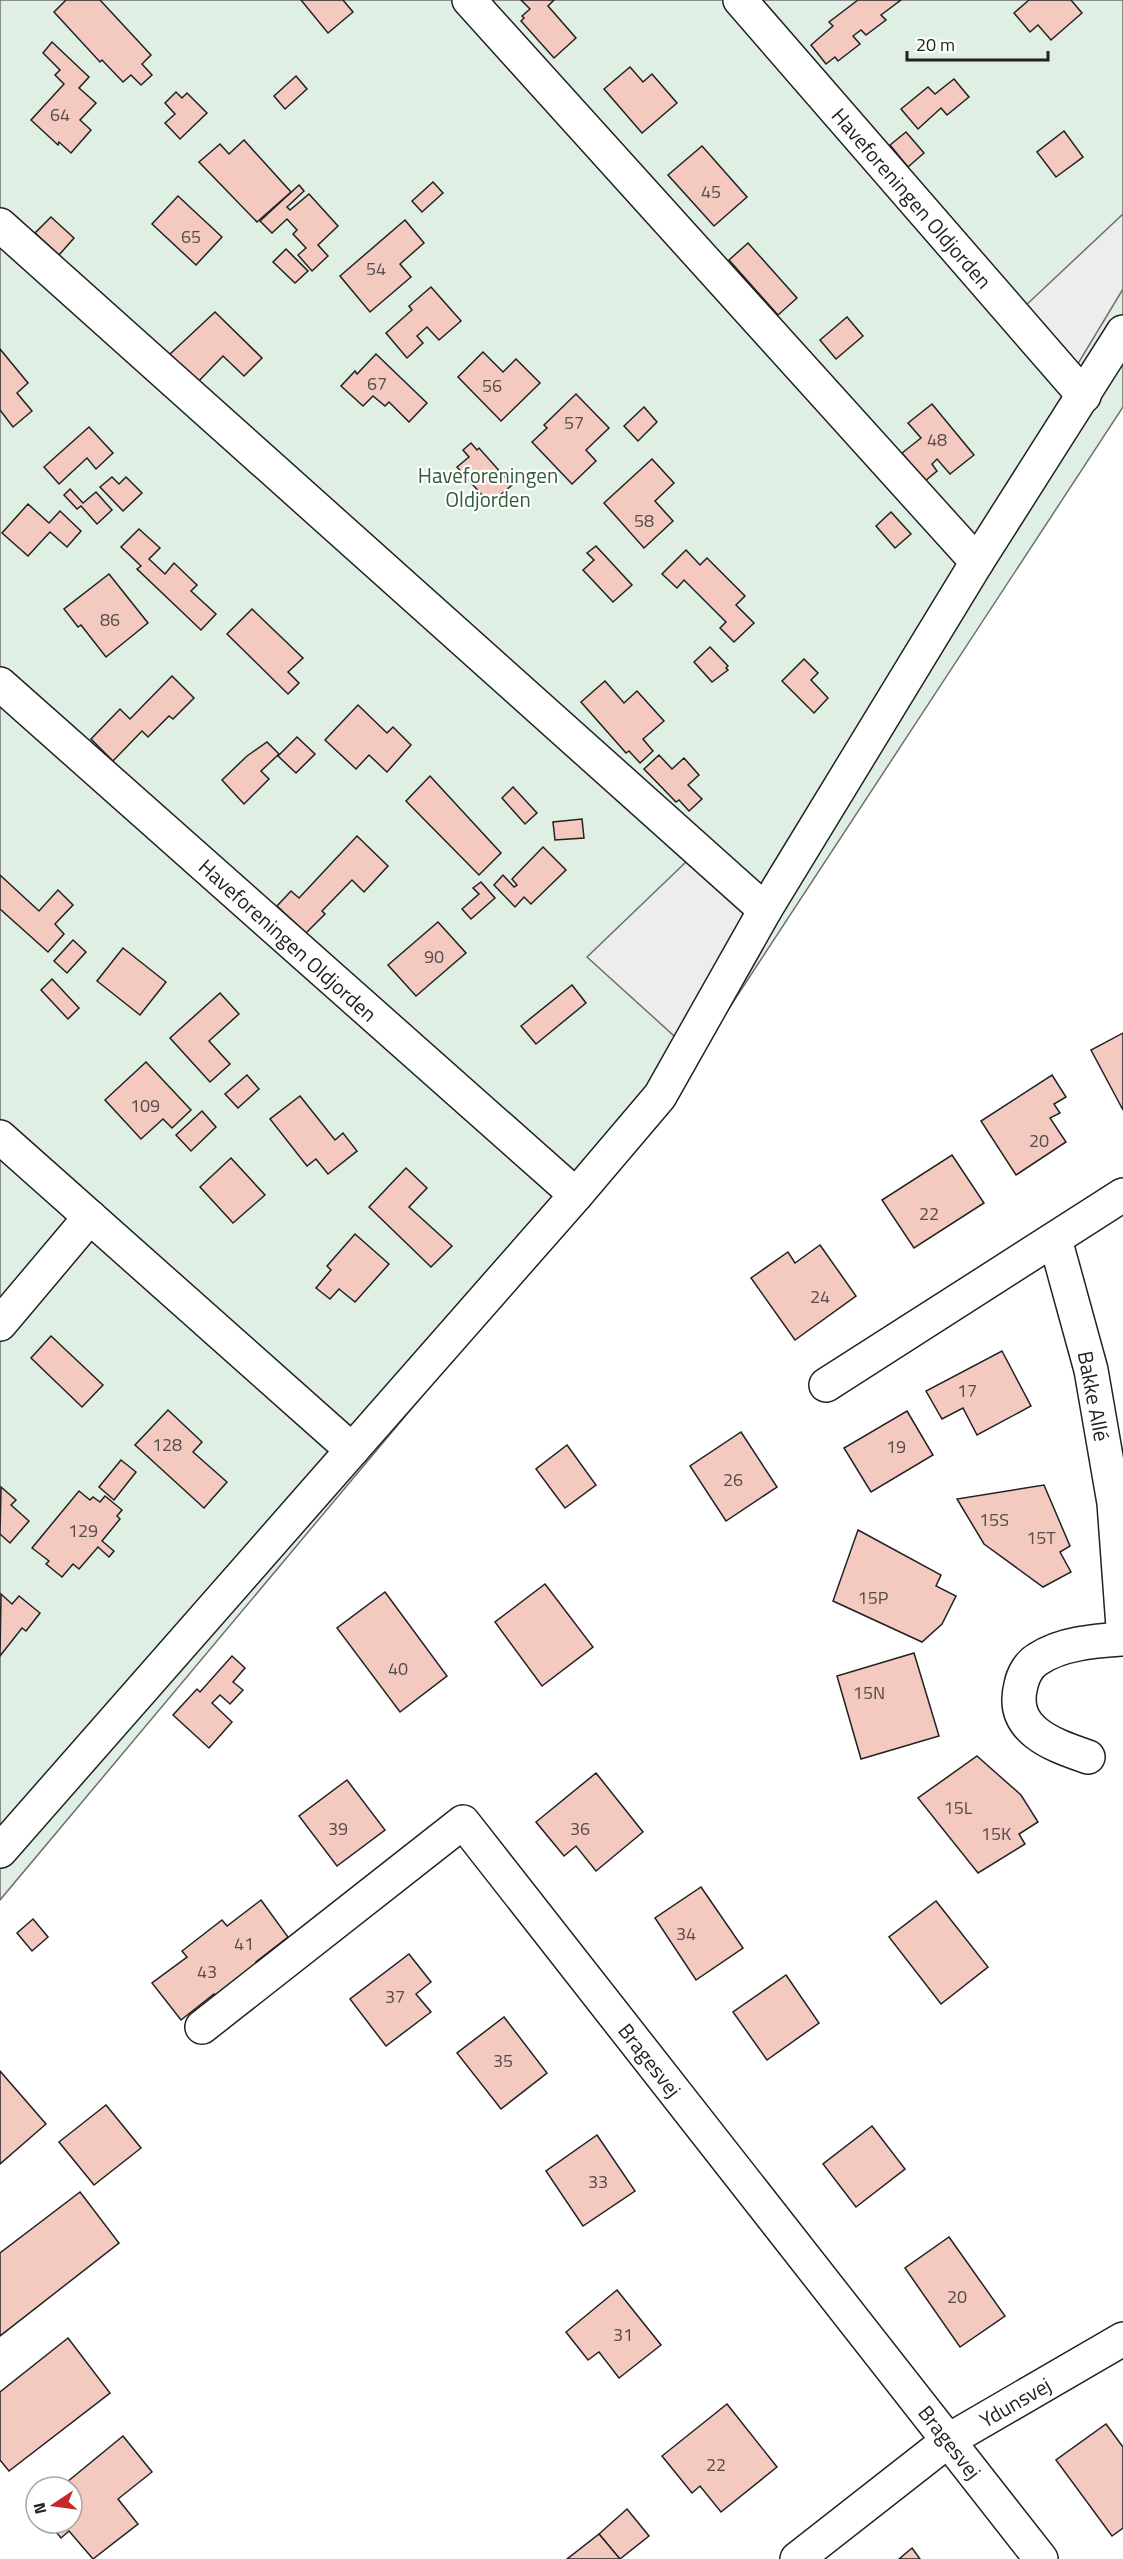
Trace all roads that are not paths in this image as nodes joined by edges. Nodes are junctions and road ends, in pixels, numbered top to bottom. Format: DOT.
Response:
graph roads {
  1 [pos="469,0"];
  2 [pos="740,0"];
  3 [pos="0,225"];
  4 [pos="1123,333"];
  5 [pos="1084,396"];
  6 [pos="977,562"];
  7 [pos="0,684"];
  8 [pos="765,910"];
  9 [pos="0,1137"];
  10 [pos="576,1195"];
  11 [pos="1123,1195"];
  12 [pos="90,1217"];
  13 [pos="1055,1239"];
  14 [pos="0,1324"];
  15 [pos="826,1385"];
  16 [pos="352,1450"];
  17 [pos="1123,1627"];
  18 [pos="1123,1639"];
  19 [pos="1088,1756"];
  20 [pos="0,1851"];
  21 [pos="202,2027"];
  22 [pos="1123,2339"];
  23 [pos="949,2440"];
  24 [pos="798,2559"];
  25 [pos="1041,2559"];
  1 -- 6 [label="street"];
  2 -- 5 [label="street, Haveforeningen Oldjorden"];
  3 -- 8 [label="street"];
  4 -- 5 [label="street"];
  5 -- 6 [label="street"];
  6 -- 8 [label="street"];
  7 -- 10 [label="street, Haveforeningen Oldjorden"];
  8 -- 10 [label="street"];
  9 -- 12 [label="street"];
  10 -- 16 [label="street"];
  11 -- 13 [label="street"];
  12 -- 14 [label="street"];
  12 -- 16 [label="street"];
  13 -- 15 [label="street"];
  13 -- 17 [label="street, Bakke Allé"];
  16 -- 20 [label="street"];
  18 -- 19 [label="street"];
  21 -- 23 [label="street, Bragesvej"];
  22 -- 23 [label="street, Ydunsvej"];
  23 -- 24 [label="street, Ydunsvej"];
  23 -- 25 [label="street, Bragesvej"];
}
